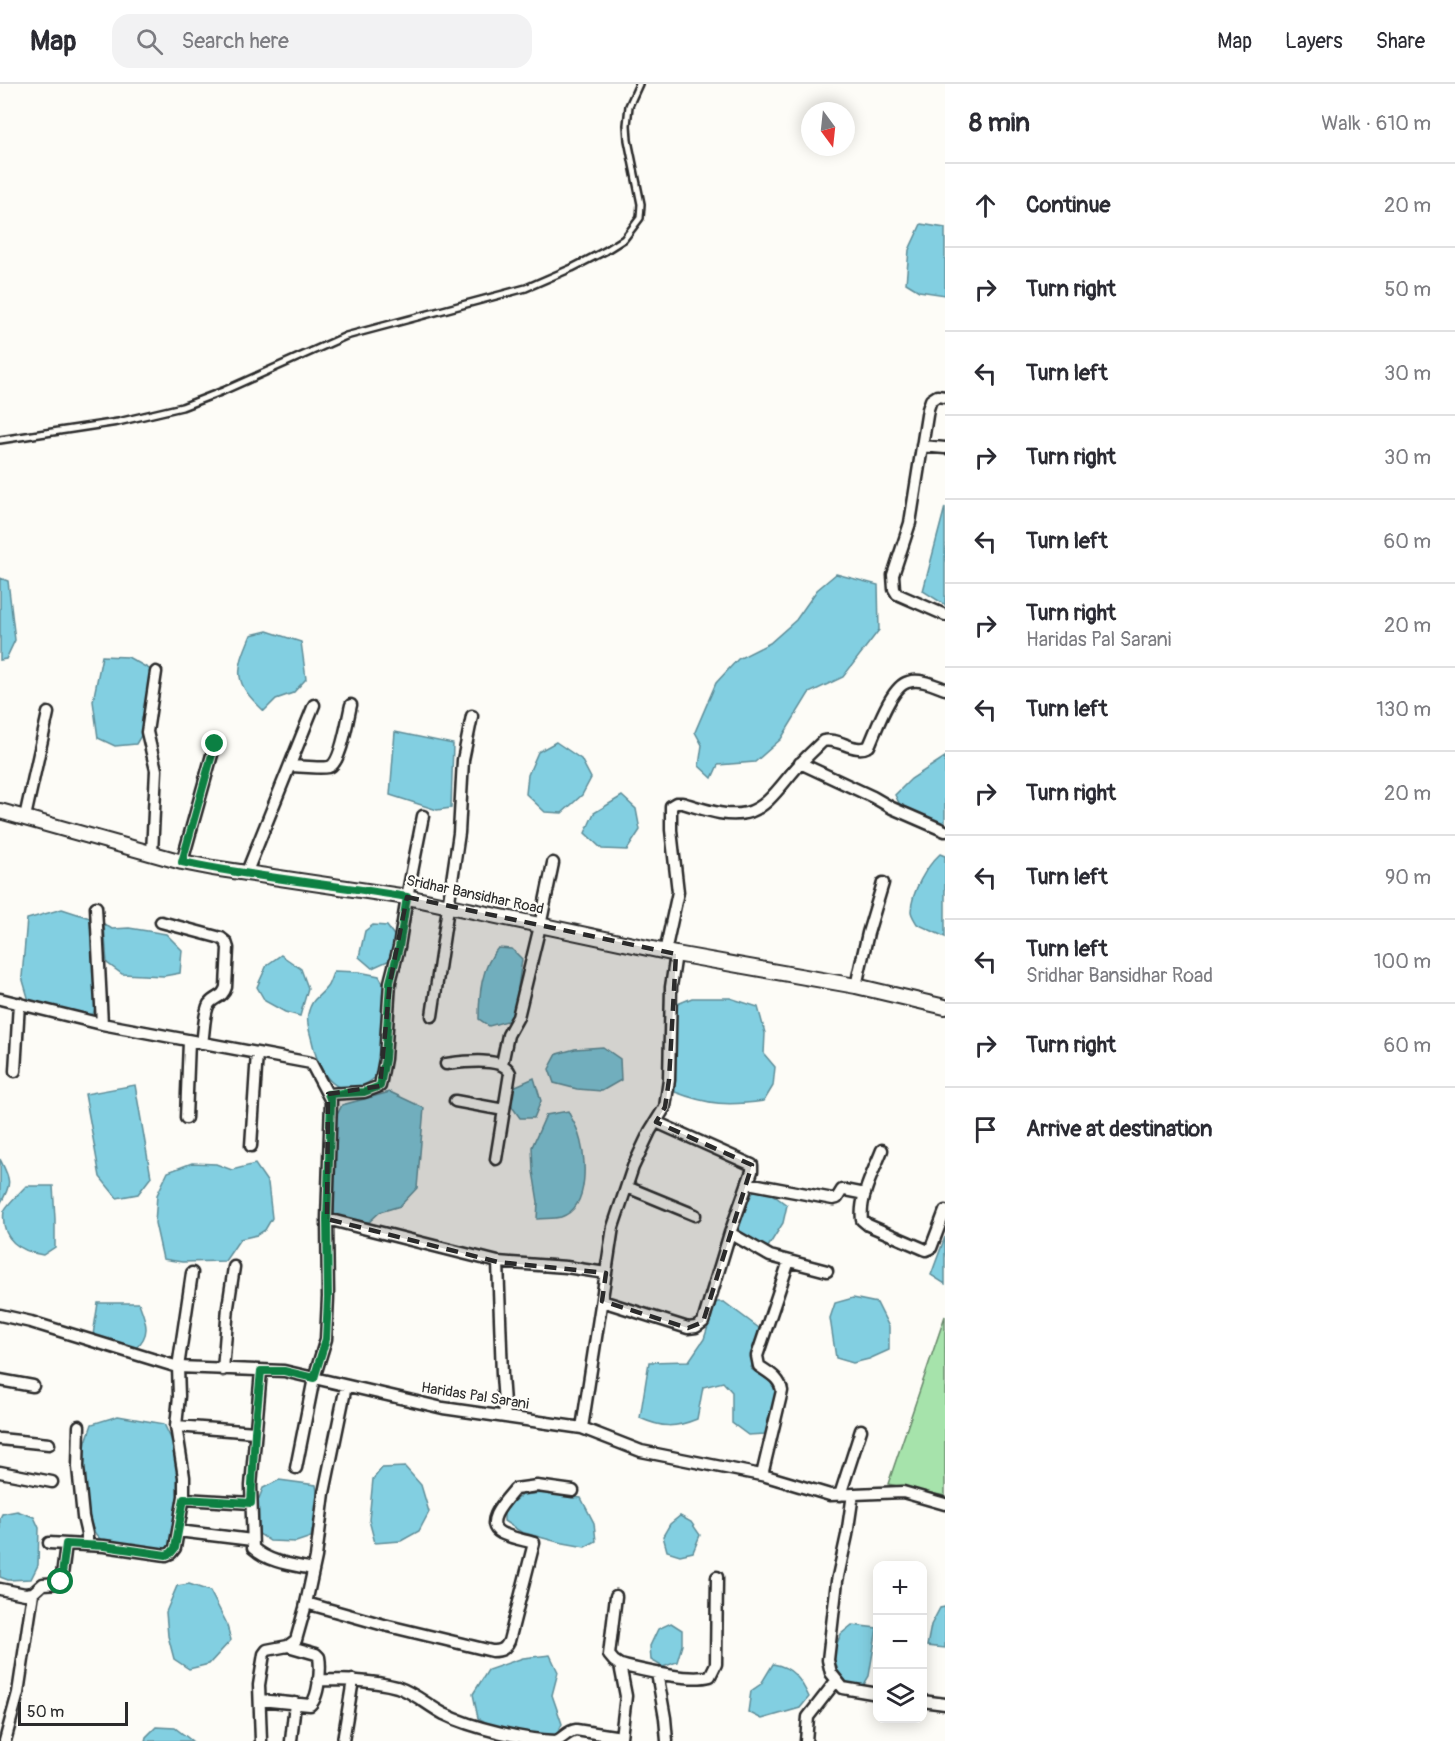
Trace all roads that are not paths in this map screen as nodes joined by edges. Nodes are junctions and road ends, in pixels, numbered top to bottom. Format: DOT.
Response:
graph roads {
  1 [pos="639,84"];
  2 [pos="945,397"];
  3 [pos="0,440"];
  4 [pos="922,446"];
  5 [pos="945,448"];
  6 [pos="945,615"];
  7 [pos="156,672"];
  8 [pos="945,688"];
  9 [pos="314,705"];
  10 [pos="351,705"];
  11 [pos="48,713"];
  12 [pos="472,716"];
  13 [pos="215,744"];
  14 [pos="800,763"];
  15 [pos="290,766"];
  16 [pos="0,811"];
  17 [pos="423,816"];
  18 [pos="25,817"];
  19 [pos="945,831"];
  20 [pos="152,853"];
  21 [pos="182,862"];
  22 [pos="553,863"];
  23 [pos="246,874"];
  24 [pos="883,883"];
  25 [pos="407,897"];
  26 [pos="448,905"];
  27 [pos="96,907"];
  28 [pos="161,922"];
  29 [pos="540,926"];
  30 [pos="671,953"];
  31 [pos="856,986"];
  32 [pos="0,999"];
  33 [pos="20,1003"];
  34 [pos="945,1006"];
  35 [pos="432,1016"];
  36 [pos="102,1024"];
  37 [pos="189,1041"];
  38 [pos="202,1043"];
  39 [pos="257,1053"];
  40 [pos="446,1064"];
  41 [pos="502,1064"];
  42 [pos="15,1071"];
  43 [pos="328,1094"];
  44 [pos="455,1101"];
  45 [pos="504,1110"];
  46 [pos="186,1118"];
  47 [pos="656,1122"];
  48 [pos="251,1146"];
  49 [pos="882,1150"];
  50 [pos="496,1159"];
  51 [pos="748,1183"];
  52 [pos="627,1187"];
  53 [pos="865,1194"];
  54 [pos="945,1211"];
  55 [pos="694,1215"];
  56 [pos="327,1219"];
  57 [pos="730,1233"];
  58 [pos="789,1261"];
  59 [pos="498,1262"];
  60 [pos="234,1267"];
  61 [pos="827,1271"];
  62 [pos="192,1273"];
  63 [pos="606,1273"];
  64 [pos="602,1301"];
  65 [pos="0,1315"];
  66 [pos="178,1367"];
  67 [pos="223,1370"];
  68 [pos="261,1371"];
  69 [pos="314,1378"];
  70 [pos="0,1380"];
  71 [pos="33,1386"];
  72 [pos="346,1386"];
  73 [pos="505,1417"];
  74 [pos="80,1426"];
  75 [pos="176,1426"];
  76 [pos="582,1428"];
  77 [pos="861,1430"];
  78 [pos="255,1432"];
  79 [pos="0,1439"];
  80 [pos="49,1444"];
  81 [pos="296,1468"];
  82 [pos="0,1472"];
  83 [pos="762,1475"];
  84 [pos="52,1482"];
  85 [pos="573,1491"];
  86 [pos="853,1494"];
  87 [pos="840,1495"];
  88 [pos="184,1499"];
  89 [pos="251,1503"];
  90 [pos="945,1504"];
  91 [pos="178,1531"];
  92 [pos="252,1540"];
  93 [pos="49,1543"];
  94 [pos="66,1544"];
  95 [pos="87,1545"];
  96 [pos="313,1569"];
  97 [pos="717,1576"];
  98 [pos="0,1589"];
  99 [pos="33,1593"];
  100 [pos="616,1596"];
  101 [pos="306,1603"];
  102 [pos="288,1646"];
  103 [pos="620,1665"];
  104 [pos="657,1673"];
  105 [pos="318,1680"];
  106 [pos="353,1680"];
  107 [pos="836,1681"];
  108 [pos="873,1693"];
  109 [pos="260,1700"];
  110 [pos="927,1702"];
  111 [pos="295,1703"];
  112 [pos="945,1704"];
  113 [pos="621,1739"];
  114 [pos="5,1741"];
  115 [pos="261,1741"];
  116 [pos="291,1741"];
  117 [pos="343,1741"];
  118 [pos="550,1741"];
  119 [pos="667,1741"];
  120 [pos="806,1741"];
  1 -- 3 [label="lane"];
  2 -- 4 [label="street"];
  4 -- 5 [label="street"];
  4 -- 6 [label="street"];
  7 -- 20 [label="street"];
  8 -- 14 [label="street"];
  9 -- 15 [label="street"];
  10 -- 15 [label="street"];
  11 -- 18 [label="street"];
  12 -- 26 [label="street"];
  13 -- 21 [label="street"];
  14 -- 19 [label="street"];
  14 -- 30 [label="street"];
  15 -- 23 [label="street"];
  16 -- 18 [label="street, Sridhar Bansidhar Road"];
  17 -- 25 [label="street"];
  18 -- 20 [label="street, Sridhar Bansidhar Road"];
  20 -- 21 [label="street, Sridhar Bansidhar Road"];
  21 -- 23 [label="street, Sridhar Bansidhar Road"];
  22 -- 29 [label="street"];
  23 -- 25 [label="street, Sridhar Bansidhar Road"];
  24 -- 31 [label="street"];
  25 -- 26 [label="street, Sridhar Bansidhar Road"];
  25 -- 43 [label="street"];
  26 -- 29 [label="street, Sridhar Bansidhar Road"];
  26 -- 35 [label="street"];
  27 -- 36 [label="street"];
  28 -- 38 [label="street"];
  29 -- 30 [label="street, Sridhar Bansidhar Road"];
  29 -- 41 [label="street"];
  30 -- 31 [label="street, Sridhar Bansidhar Road"];
  30 -- 47 [label="street"];
  31 -- 34 [label="street, Sridhar Bansidhar Road"];
  32 -- 33 [label="street"];
  33 -- 36 [label="street"];
  33 -- 42 [label="street"];
  36 -- 37 [label="street"];
  37 -- 38 [label="street"];
  37 -- 46 [label="street"];
  38 -- 39 [label="street"];
  39 -- 43 [label="street"];
  39 -- 48 [label="street"];
  40 -- 41 [label="street"];
  41 -- 45 [label="street"];
  43 -- 56 [label="street"];
  44 -- 45 [label="street"];
  45 -- 50 [label="street"];
  47 -- 51 [label="street"];
  47 -- 52 [label="street"];
  49 -- 53 [label="street"];
  51 -- 53 [label="street"];
  51 -- 57 [label="street"];
  52 -- 55 [label="street"];
  52 -- 63 [label="street"];
  53 -- 54 [label="street"];
  56 -- 59 [label="street"];
  56 -- 69 [label="street"];
  57 -- 58 [label="street"];
  57 -- 64 [label="street"];
  58 -- 61 [label="street"];
  58 -- 83 [label="street"];
  59 -- 63 [label="street"];
  59 -- 73 [label="street"];
  60 -- 67 [label="street"];
  62 -- 66 [label="street"];
  63 -- 64 [label="street"];
  64 -- 76 [label="street"];
  65 -- 66 [label="street, Haridas Pal Sarani"];
  66 -- 67 [label="street, Haridas Pal Sarani"];
  66 -- 75 [label="street"];
  67 -- 68 [label="street, Haridas Pal Sarani"];
  68 -- 69 [label="street, Haridas Pal Sarani"];
  68 -- 78 [label="street"];
  69 -- 72 [label="street, Haridas Pal Sarani"];
  69 -- 81 [label="street"];
  70 -- 71 [label="street"];
  72 -- 73 [label="street, Haridas Pal Sarani"];
  72 -- 96 [label="street"];
  73 -- 76 [label="street, Haridas Pal Sarani"];
  74 -- 95 [label="street"];
  75 -- 78 [label="street"];
  75 -- 88 [label="street"];
  76 -- 83 [label="street, Haridas Pal Sarani"];
  77 -- 87 [label="street"];
  78 -- 89 [label="street"];
  79 -- 80 [label="street"];
  82 -- 84 [label="street"];
  83 -- 87 [label="street, Haridas Pal Sarani"];
  85 -- 101 [label="street"];
  86 -- 87 [label="street, Haridas Pal Sarani"];
  86 -- 90 [label="street, Haridas Pal Sarani"];
  86 -- 107 [label="street"];
  88 -- 89 [label="street"];
  88 -- 91 [label="street"];
  89 -- 92 [label="street"];
  91 -- 92 [label="street"];
  91 -- 95 [label="street"];
  92 -- 96 [label="street"];
  93 -- 94 [label="street"];
  94 -- 95 [label="street"];
  94 -- 99 [label="street"];
  96 -- 101 [label="street"];
  97 -- 104 [label="street"];
  98 -- 99 [label="street"];
  99 -- 114 [label="street"];
  100 -- 103 [label="street"];
  101 -- 102 [label="street"];
  102 -- 105 [label="street"];
  102 -- 109 [label="street"];
  103 -- 104 [label="street"];
  103 -- 113 [label="street"];
  104 -- 119 [label="street"];
  105 -- 106 [label="street"];
  105 -- 111 [label="street"];
  106 -- 117 [label="street"];
  106 -- 118 [label="street"];
  107 -- 108 [label="street"];
  107 -- 120 [label="street"];
  109 -- 111 [label="street"];
  109 -- 115 [label="street"];
  110 -- 112 [label="street"];
  111 -- 116 [label="street"];
  113 -- 118 [label="street"];
}
